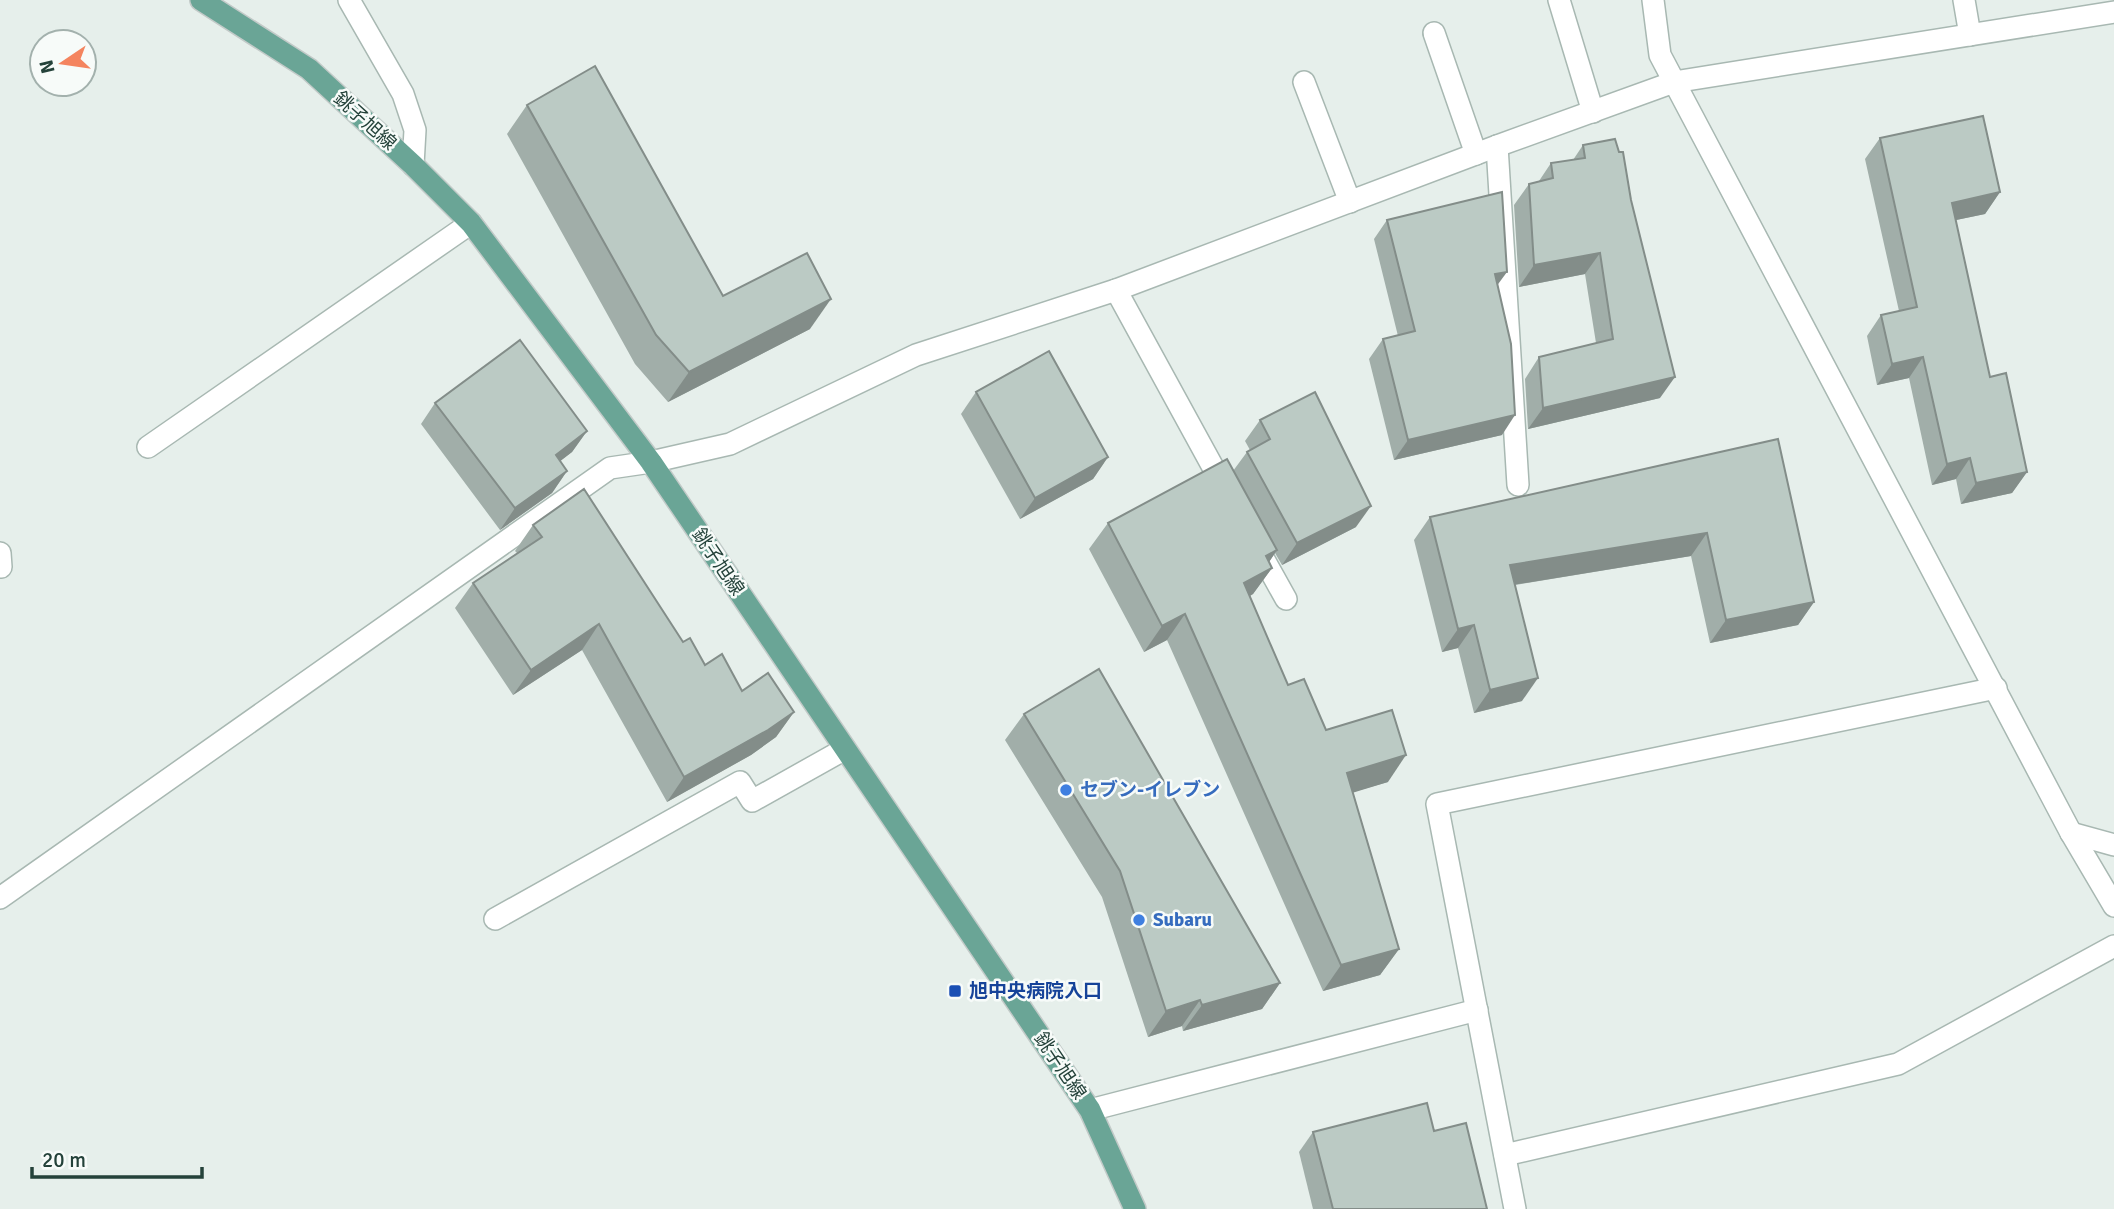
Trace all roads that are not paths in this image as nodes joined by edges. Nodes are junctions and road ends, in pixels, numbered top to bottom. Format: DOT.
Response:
graph roads {
  1 [pos="201,0"];
  2 [pos="349,0"];
  3 [pos="1559,0"];
  4 [pos="1653,0"];
  5 [pos="1964,0"];
  6 [pos="2114,12"];
  7 [pos="1434,33"];
  8 [pos="1970,36"];
  9 [pos="1304,82"];
  10 [pos="1674,82"];
  11 [pos="1593,111"];
  12 [pos="1497,146"];
  13 [pos="1476,154"];
  14 [pos="413,164"];
  15 [pos="1350,202"];
  16 [pos="471,223"];
  17 [pos="1116,290"];
  18 [pos="148,447"];
  19 [pos="651,462"];
  20 [pos="1518,485"];
  21 [pos="1234,504"];
  22 [pos="1247,528"];
  23 [pos="0,553"];
  24 [pos="0,567"];
  25 [pos="1286,599"];
  26 [pos="1996,688"];
  27 [pos="845,749"];
  28 [pos="2071,833"];
  29 [pos="2114,845"];
  30 [pos="0,898"];
  31 [pos="2114,906"];
  32 [pos="495,919"];
  33 [pos="2114,946"];
  34 [pos="1477,1010"];
  35 [pos="1090,1110"];
  36 [pos="1505,1155"];
  37 [pos="1135,1209"];
  38 [pos="1515,1209"];
  1 -- 14 [label="main road, 銚子旭線"];
  2 -- 14 [label="street"];
  3 -- 11 [label="street"];
  4 -- 10 [label="street"];
  5 -- 8 [label="street"];
  6 -- 8 [label="street"];
  7 -- 13 [label="street"];
  8 -- 10 [label="street"];
  9 -- 15 [label="street"];
  10 -- 11 [label="street"];
  10 -- 26 [label="street"];
  11 -- 12 [label="street"];
  12 -- 13 [label="street"];
  12 -- 20 [label="street"];
  13 -- 15 [label="street"];
  14 -- 16 [label="main road, 銚子旭線"];
  15 -- 17 [label="street"];
  16 -- 18 [label="street"];
  16 -- 19 [label="main road, 銚子旭線"];
  17 -- 19 [label="street"];
  17 -- 21 [label="street"];
  19 -- 27 [label="main road, 銚子旭線"];
  19 -- 30 [label="street"];
  22 -- 25 [label="street"];
  23 -- 24 [label="street"];
  26 -- 28 [label="street"];
  26 -- 34 [label="street"];
  27 -- 32 [label="street"];
  27 -- 35 [label="main road, 銚子旭線"];
  28 -- 29 [label="street"];
  28 -- 31 [label="street"];
  33 -- 36 [label="street"];
  34 -- 35 [label="street"];
  34 -- 36 [label="street"];
  35 -- 37 [label="main road, 銚子旭線"];
  36 -- 38 [label="street"];
}
